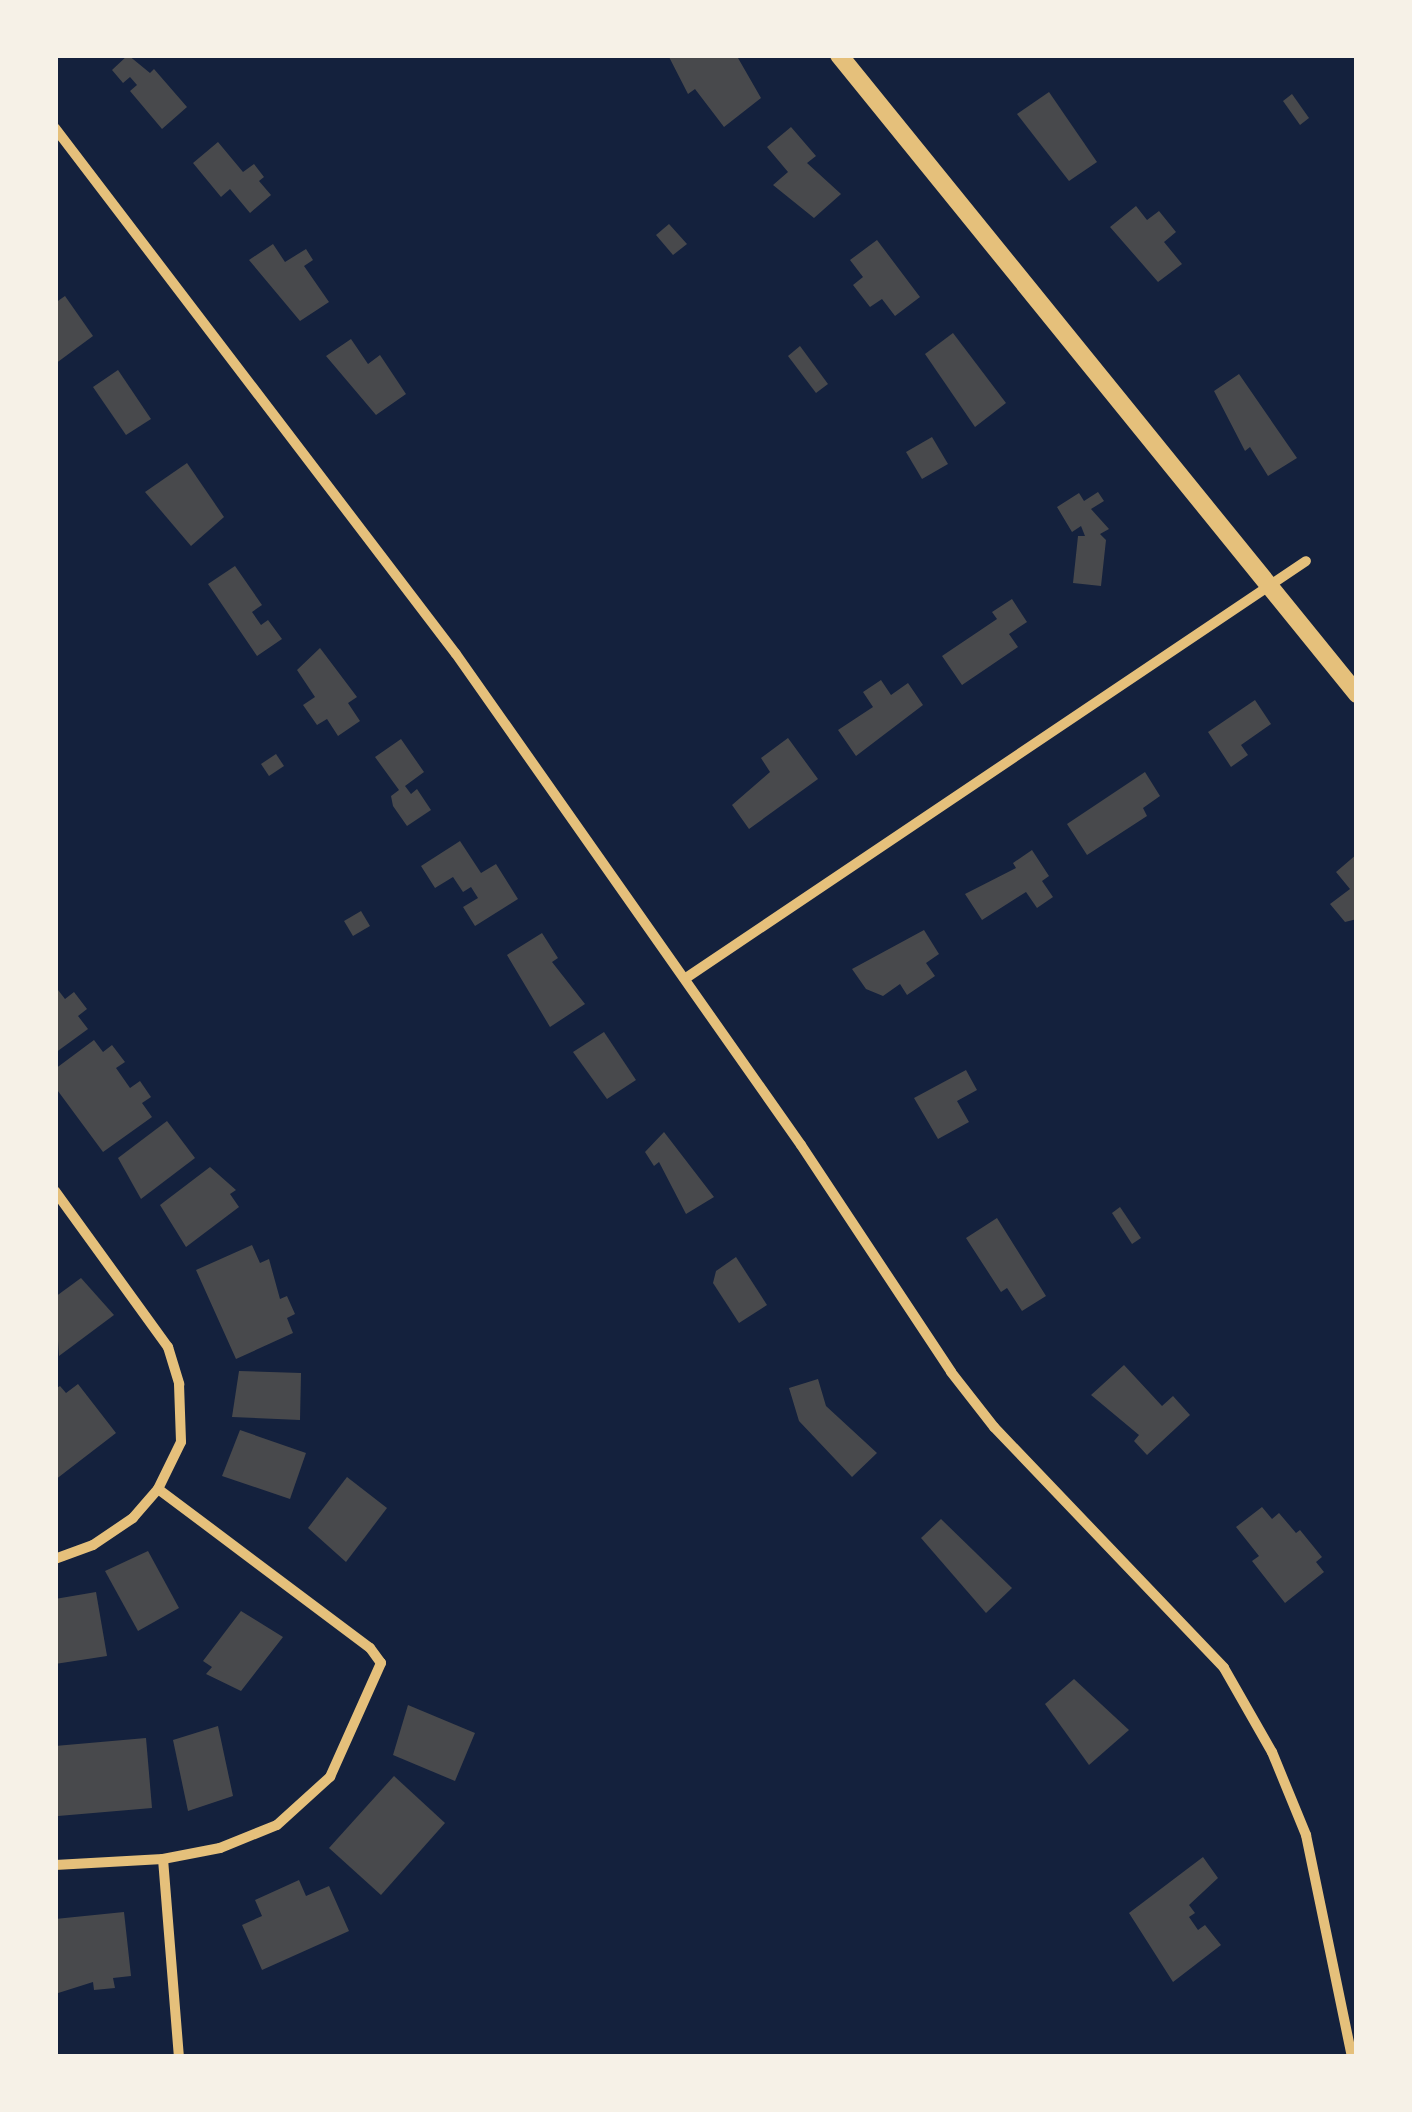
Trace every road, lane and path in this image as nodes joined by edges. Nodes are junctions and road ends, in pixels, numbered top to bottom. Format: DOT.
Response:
graph roads {
  1 [pos="840,55"];
  2 [pos="55,128"];
  3 [pos="1306,561"];
  4 [pos="1270,584"];
  5 [pos="1357,694"];
  6 [pos="686,978"];
  7 [pos="55,1191"];
  8 [pos="158,1488"];
  9 [pos="55,1559"];
  10 [pos="163,1859"];
  11 [pos="55,1864"];
  12 [pos="180,2057"];
  13 [pos="1352,2057"];
  1 -- 4 [label="street"];
  2 -- 6 [label="street"];
  3 -- 4 [label="street"];
  4 -- 5 [label="street"];
  4 -- 6 [label="street"];
  6 -- 13 [label="street"];
  7 -- 8 [label="street"];
  8 -- 9 [label="street"];
  8 -- 10 [label="street"];
  10 -- 11 [label="street"];
  10 -- 12 [label="street"];
}
